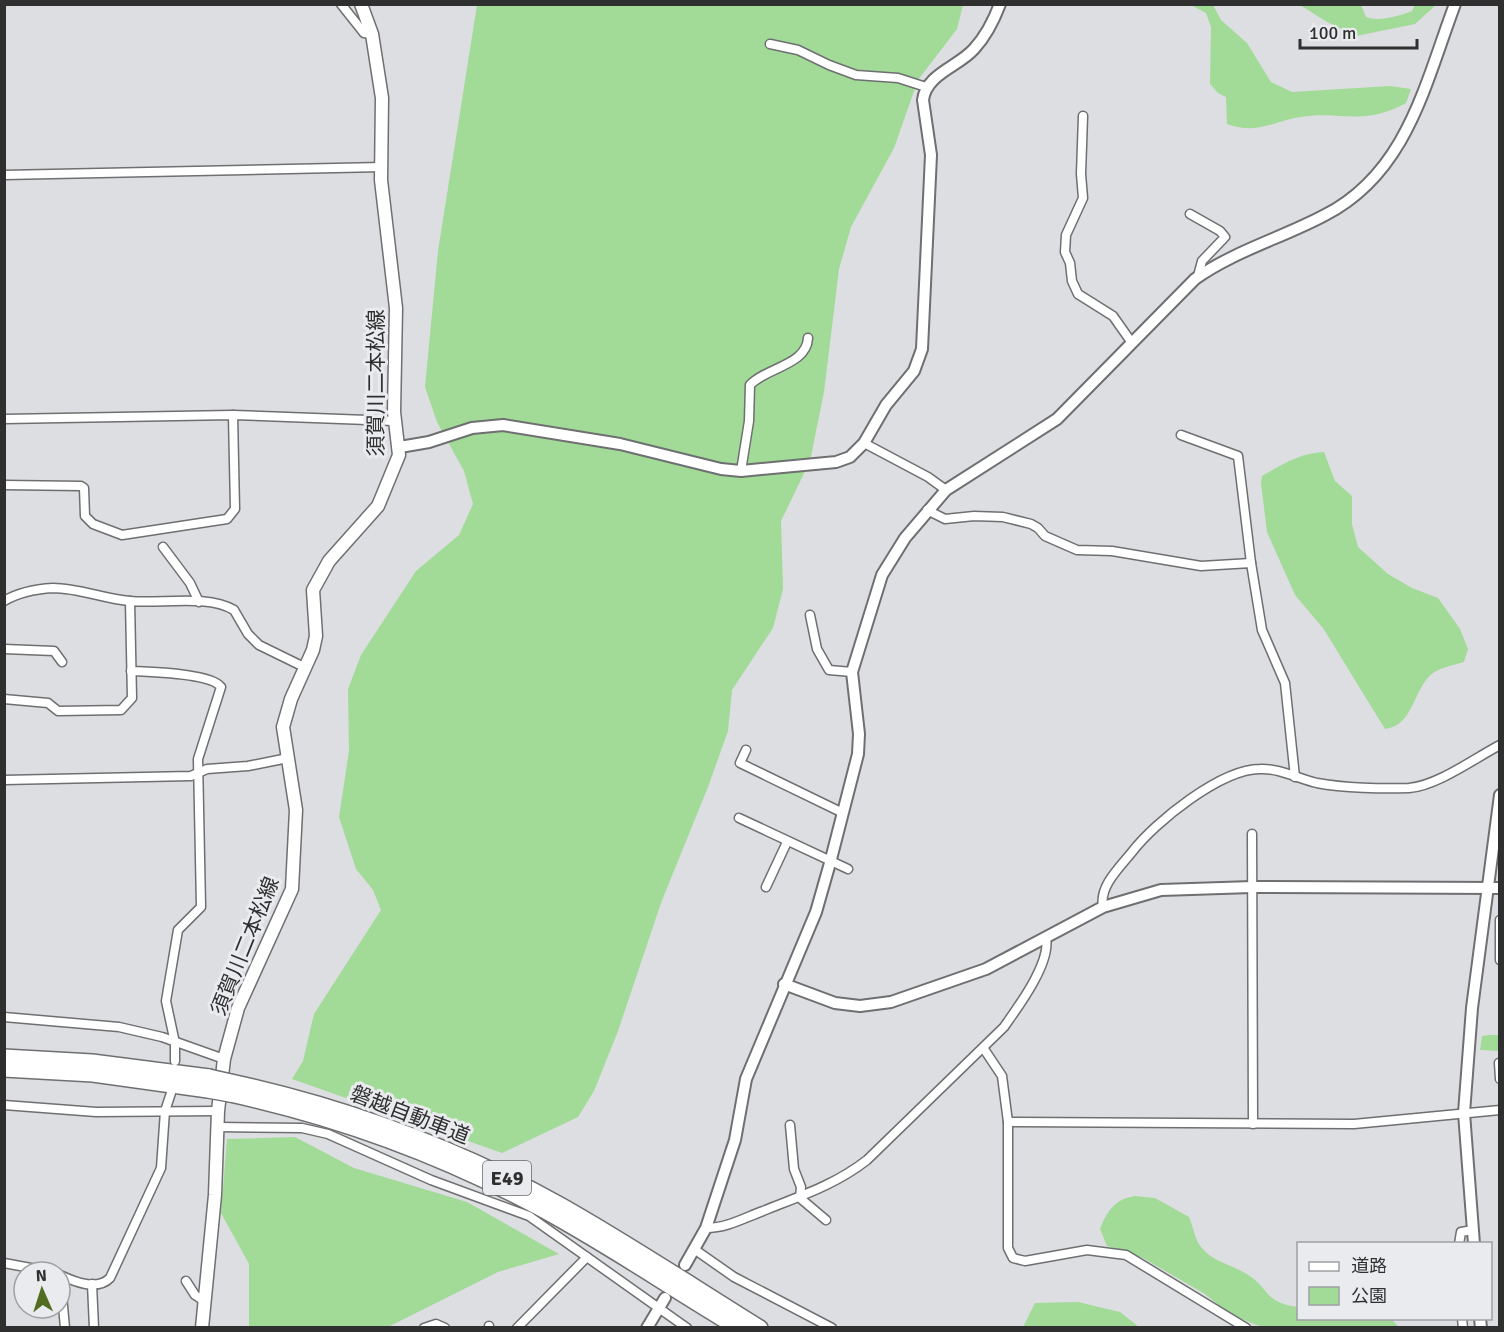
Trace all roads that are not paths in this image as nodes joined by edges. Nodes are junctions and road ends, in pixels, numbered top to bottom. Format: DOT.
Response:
graph roads {
  1 [pos="341,4"];
  2 [pos="362,4"];
  3 [pos="1000,4"];
  4 [pos="1455,4"];
  5 [pos="372,34"];
  6 [pos="770,44"];
  7 [pos="926,87"];
  8 [pos="1083,116"];
  9 [pos="382,167"];
  10 [pos="4,175"];
  11 [pos="1190,214"];
  12 [pos="1198,276"];
  13 [pos="808,338"];
  14 [pos="1132,343"];
  15 [pos="233,415"];
  16 [pos="4,419"];
  17 [pos="394,422"];
  18 [pos="1181,435"];
  19 [pos="864,443"];
  20 [pos="400,447"];
  21 [pos="741,471"];
  22 [pos="4,485"];
  23 [pos="946,490"];
  24 [pos="927,510"];
  25 [pos="163,547"];
  26 [pos="1251,563"];
  27 [pos="4,588"];
  28 [pos="8,599"];
  29 [pos="130,601"];
  30 [pos="199,602"];
  31 [pos="810,615"];
  32 [pos="4,649"];
  33 [pos="62,662"];
  34 [pos="306,668"];
  35 [pos="131,671"];
  36 [pos="852,672"];
  37 [pos="4,699"];
  38 [pos="1500,745"];
  39 [pos="746,750"];
  40 [pos="288,758"];
  41 [pos="198,772"];
  42 [pos="1295,777"];
  43 [pos="4,780"];
  44 [pos="1500,795"];
  45 [pos="843,813"];
  46 [pos="739,818"];
  47 [pos="1252,834"];
  48 [pos="787,842"];
  49 [pos="830,862"];
  50 [pos="848,869"];
  51 [pos="766,887"];
  52 [pos="1252,887"];
  53 [pos="1494,888"];
  54 [pos="1103,907"];
  55 [pos="1500,920"];
  56 [pos="1046,938"];
  57 [pos="1500,960"];
  58 [pos="784,984"];
  59 [pos="4,1017"];
  60 [pos="175,1043"];
  61 [pos="984,1049"];
  62 [pos="4,1057"];
  63 [pos="225,1059"];
  64 [pos="175,1061"];
  65 [pos="1499,1062"];
  66 [pos="4,1069"];
  67 [pos="1500,1079"];
  68 [pos="208,1084"];
  69 [pos="231,1088"];
  70 [pos="171,1093"];
  71 [pos="4,1105"];
  72 [pos="1500,1110"];
  73 [pos="165,1111"];
  74 [pos="218,1111"];
  75 [pos="1464,1113"];
  76 [pos="1008,1122"];
  77 [pos="1253,1124"];
  78 [pos="790,1125"];
  79 [pos="217,1127"];
  80 [pos="800,1198"];
  81 [pos="826,1220"];
  82 [pos="706,1228"];
  83 [pos="1473,1230"];
  84 [pos="1459,1242"];
  85 [pos="1474,1242"];
  86 [pos="694,1250"];
  87 [pos="587,1257"];
  88 [pos="685,1265"];
  89 [pos="186,1281"];
  90 [pos="72,1282"];
  91 [pos="93,1284"];
  92 [pos="204,1301"];
  93 [pos="662,1302"];
  94 [pos="94,1328"];
  95 [pos="202,1328"];
  96 [pos="424,1328"];
  97 [pos="445,1328"];
  98 [pos="517,1328"];
  99 [pos="647,1328"];
  100 [pos="687,1328"];
  101 [pos="738,1328"];
  102 [pos="760,1328"];
  103 [pos="832,1328"];
  104 [pos="1246,1328"];
  1 -- 5 [label="street"];
  2 -- 5 [label="main road, 須賀川二本松線"];
  3 -- 7 [label="street"];
  4 -- 12 [label="street"];
  5 -- 9 [label="main road, 須賀川二本松線"];
  6 -- 7 [label="street"];
  7 -- 19 [label="street"];
  8 -- 14 [label="street"];
  9 -- 10 [label="street"];
  9 -- 17 [label="main road, 須賀川二本松線"];
  11 -- 12 [label="street"];
  12 -- 14 [label="street"];
  13 -- 21 [label="street"];
  14 -- 23 [label="street"];
  15 -- 16 [label="street"];
  15 -- 17 [label="street"];
  15 -- 22 [label="street"];
  17 -- 20 [label="main road, 須賀川二本松線"];
  18 -- 26 [label="street"];
  19 -- 21 [label="street"];
  19 -- 23 [label="street"];
  20 -- 21 [label="street"];
  20 -- 34 [label="main road, 須賀川二本松線"];
  23 -- 24 [label="street"];
  24 -- 26 [label="street"];
  24 -- 36 [label="street"];
  25 -- 30 [label="street"];
  26 -- 42 [label="street"];
  27 -- 28 [label="street"];
  28 -- 29 [label="street"];
  29 -- 30 [label="street"];
  29 -- 35 [label="street"];
  30 -- 34 [label="street"];
  31 -- 36 [label="street"];
  32 -- 33 [label="street"];
  34 -- 40 [label="main road, 須賀川二本松線"];
  35 -- 37 [label="street"];
  35 -- 41 [label="street"];
  36 -- 45 [label="street"];
  38 -- 42 [label="street"];
  39 -- 45 [label="street"];
  40 -- 41 [label="street"];
  40 -- 63 [label="main road, 須賀川二本松線"];
  41 -- 43 [label="street"];
  41 -- 60 [label="street"];
  42 -- 54 [label="street"];
  44 -- 53 [label="street"];
  45 -- 49 [label="street"];
  46 -- 48 [label="street"];
  47 -- 52 [label="street"];
  48 -- 49 [label="street"];
  48 -- 51 [label="street"];
  49 -- 50 [label="street"];
  49 -- 58 [label="street"];
  52 -- 53 [label="street"];
  52 -- 54 [label="street"];
  52 -- 77 [label="street"];
  53 -- 75 [label="street"];
  54 -- 56 [label="street"];
  55 -- 57 [label="street"];
  56 -- 58 [label="street"];
  56 -- 61 [label="street"];
  58 -- 82 [label="street"];
  59 -- 60 [label="street"];
  60 -- 63 [label="street"];
  60 -- 64 [label="street"];
  61 -- 76 [label="street"];
  61 -- 80 [label="street"];
  62 -- 68 [label="highway, 磐越自動車道 / E49"];
  63 -- 74 [label="main road, 須賀川二本松線"];
  65 -- 67 [label="street"];
  66 -- 68 [label="highway, 磐越自動車道 / E49"];
  68 -- 69 [label="highway, 磐越自動車道 / E49, bridge"];
  69 -- 101 [label="highway, 磐越自動車道 / E49"];
  69 -- 102 [label="highway, 磐越自動車道 / E49"];
  70 -- 73 [label="street"];
  71 -- 73 [label="street"];
  72 -- 75 [label="street"];
  73 -- 74 [label="street"];
  73 -- 91 [label="street"];
  74 -- 79 [label="main road, 須賀川二本松線"];
  75 -- 77 [label="street"];
  75 -- 83 [label="street"];
  76 -- 77 [label="street"];
  76 -- 104 [label="street"];
  78 -- 80 [label="street"];
  79 -- 87 [label="street"];
  79 -- 92 [label="main road, 須賀川二本松線"];
  80 -- 81 [label="street"];
  80 -- 82 [label="street"];
  82 -- 86 [label="street"];
  83 -- 84 [label="street"];
  83 -- 85 [label="street"];
  86 -- 88 [label="street"];
  86 -- 103 [label="street"];
  87 -- 93 [label="street"];
  87 -- 98 [label="street"];
  89 -- 92 [label="street"];
  90 -- 91 [label="street"];
  91 -- 94 [label="street"];
  92 -- 95 [label="main road, 須賀川二本松線"];
  93 -- 99 [label="street"];
  93 -- 100 [label="street"];
  96 -- 97 [label="street"];
}
